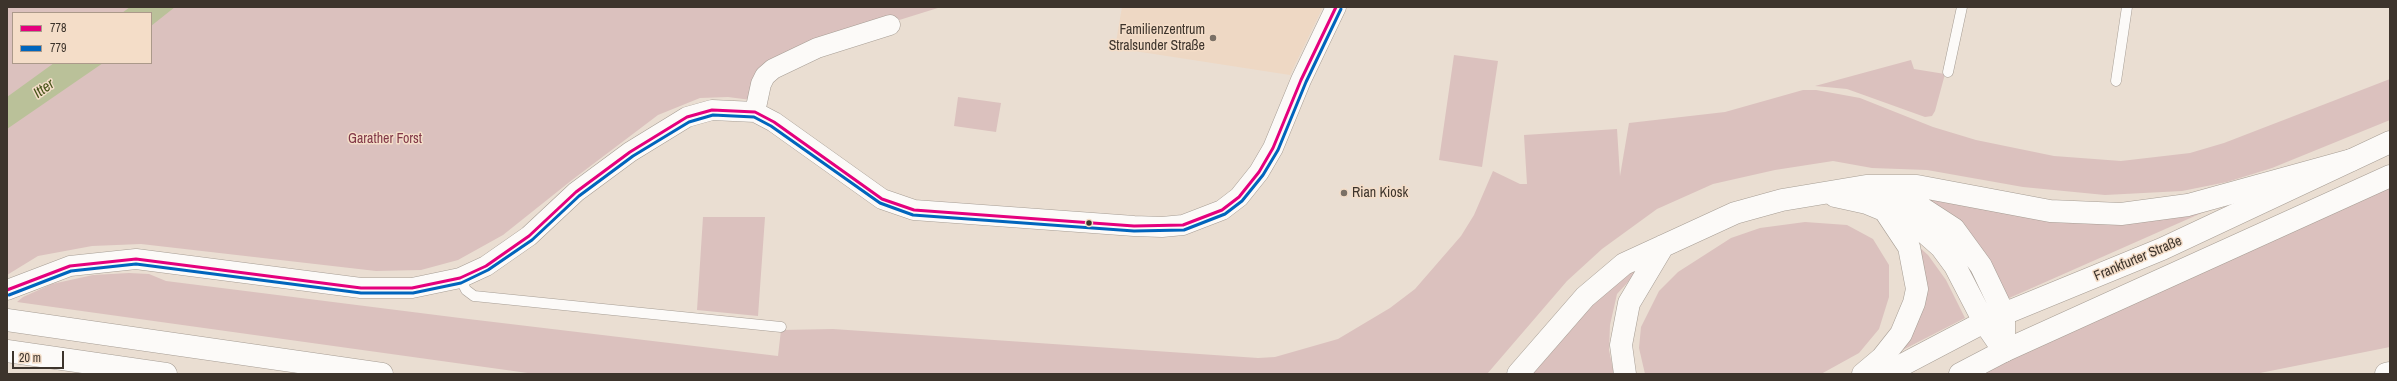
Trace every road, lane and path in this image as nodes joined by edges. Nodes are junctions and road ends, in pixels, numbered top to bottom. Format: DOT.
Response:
graph roads {
  1 [pos="1336,7"];
  2 [pos="1962,7"];
  3 [pos="2127,7"];
  4 [pos="890,25"];
  5 [pos="1948,72"];
  6 [pos="2116,81"];
  7 [pos="755,112"];
  8 [pos="2390,142"];
  9 [pos="2351,160"];
  10 [pos="2390,176"];
  11 [pos="1866,186"];
  12 [pos="1824,194"];
  13 [pos="1884,210"];
  14 [pos="1663,246"];
  15 [pos="460,278"];
  16 [pos="7,290"];
  17 [pos="1994,318"];
  18 [pos="7,320"];
  19 [pos="781,327"];
  20 [pos="7,351"];
  21 [pos="2004,351"];
  22 [pos="2390,373"];
  23 [pos="166,374"];
  24 [pos="382,374"];
  25 [pos="1518,374"];
  26 [pos="1625,374"];
  27 [pos="1863,374"];
  28 [pos="1885,374"];
  29 [pos="1960,374"];
  30 [pos="2386,374"];
  1 -- 7 [label="street"];
  2 -- 5 [label="lane"];
  3 -- 6 [label="lane"];
  4 -- 7 [label="street"];
  7 -- 15 [label="street"];
  8 -- 9 [label="main road, Frankfurter Straße"];
  9 -- 11 [label="main road"];
  9 -- 17 [label="main road, Frankfurter Straße"];
  10 -- 21 [label="main road, Frankfurter Straße"];
  11 -- 12 [label="main road"];
  11 -- 17 [label="main road"];
  12 -- 13 [label="main road"];
  12 -- 14 [label="main road"];
  13 -- 17 [label="main road"];
  13 -- 27 [label="main road"];
  14 -- 25 [label="main road"];
  14 -- 26 [label="main road"];
  15 -- 16 [label="street"];
  15 -- 19 [label="lane"];
  17 -- 21 [label="main road"];
  17 -- 28 [label="main road, Frankfurter Straße"];
  18 -- 24 [label="main road"];
  20 -- 23 [label="main road"];
  21 -- 29 [label="main road, Frankfurter Straße"];
  22 -- 30 [label="main road"];
}
